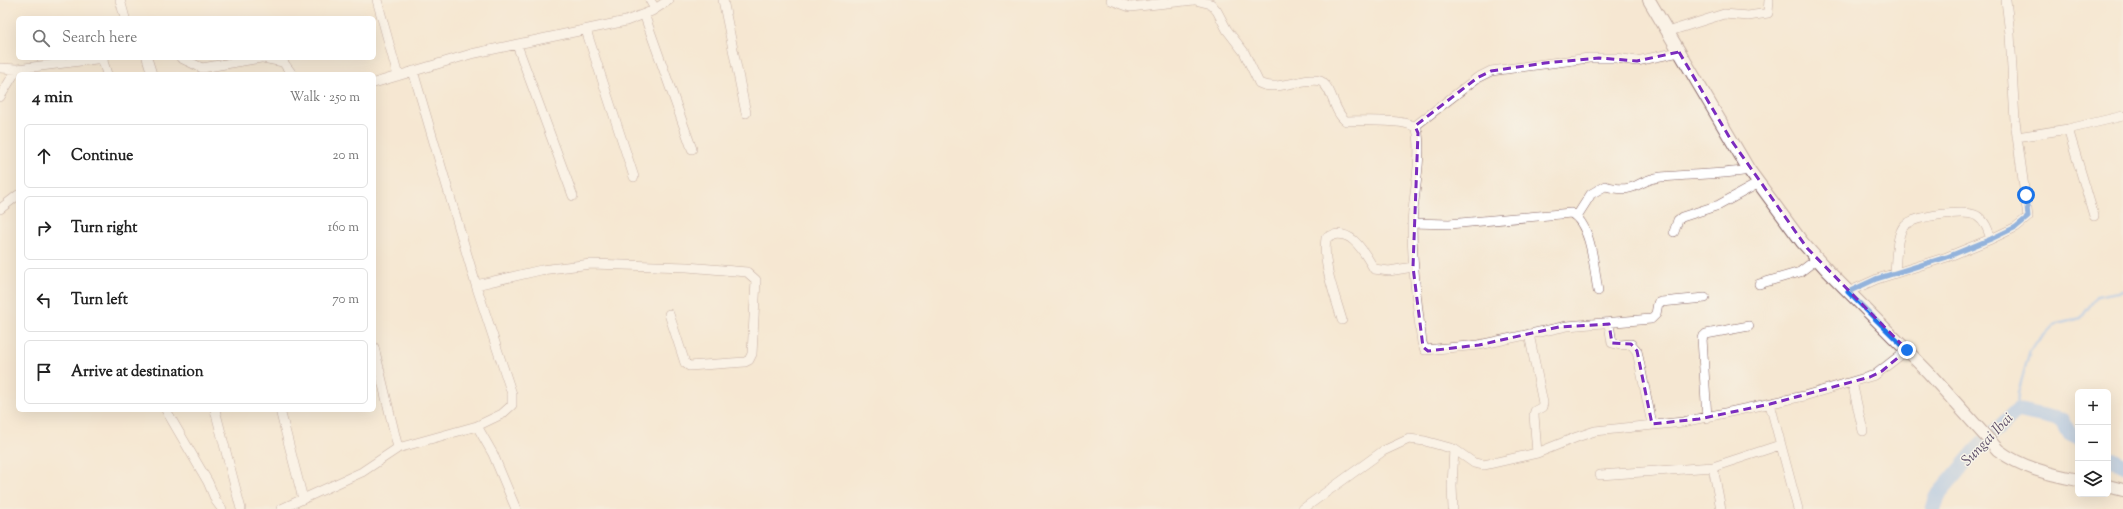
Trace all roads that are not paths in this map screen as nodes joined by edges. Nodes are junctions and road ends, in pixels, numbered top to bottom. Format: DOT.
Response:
graph roads {
  1 [pos="120,0"];
  2 [pos="377,0"];
  3 [pos="650,0"];
  4 [pos="669,0"];
  5 [pos="723,0"];
  6 [pos="1112,0"];
  7 [pos="1195,0"];
  8 [pos="1649,0"];
  9 [pos="1769,0"];
  10 [pos="2006,0"];
  11 [pos="654,9"];
  12 [pos="644,14"];
  13 [pos="124,16"];
  14 [pos="586,30"];
  15 [pos="1667,32"];
  16 [pos="517,45"];
  17 [pos="1680,52"];
  18 [pos="91,60"];
  19 [pos="104,60"];
  20 [pos="148,60"];
  21 [pos="185,60"];
  22 [pos="250,60"];
  23 [pos="272,60"];
  24 [pos="66,64"];
  25 [pos="0,68"];
  26 [pos="17,70"];
  27 [pos="65,72"];
  28 [pos="106,72"];
  29 [pos="151,72"];
  30 [pos="290,72"];
  31 [pos="413,72"];
  32 [pos="398,76"];
  33 [pos="376,82"];
  34 [pos="0,97"];
  35 [pos="746,113"];
  36 [pos="2123,116"];
  37 [pos="1415,126"];
  38 [pos="2068,129"];
  39 [pos="2017,137"];
  40 [pos="692,149"];
  41 [pos="1749,170"];
  42 [pos="634,177"];
  43 [pos="1759,183"];
  44 [pos="573,196"];
  45 [pos="16,197"];
  46 [pos="0,210"];
  47 [pos="1577,216"];
  48 [pos="2094,216"];
  49 [pos="1412,222"];
  50 [pos="1674,232"];
  51 [pos="1991,239"];
  52 [pos="1817,259"];
  53 [pos="1413,267"];
  54 [pos="1896,273"];
  55 [pos="1759,284"];
  56 [pos="476,285"];
  57 [pos="1598,291"];
  58 [pos="1848,292"];
  59 [pos="1705,298"];
  60 [pos="669,314"];
  61 [pos="1342,320"];
  62 [pos="1609,324"];
  63 [pos="1749,326"];
  64 [pos="1529,334"];
  65 [pos="1907,350"];
  66 [pos="376,355"];
  67 [pos="1852,382"];
  68 [pos="1770,404"];
  69 [pos="167,412"];
  70 [pos="216,412"];
  71 [pos="281,412"];
  72 [pos="1707,418"];
  73 [pos="1652,424"];
  74 [pos="477,426"];
  75 [pos="1863,431"];
  76 [pos="1780,445"];
  77 [pos="398,448"];
  78 [pos="1454,450"];
  79 [pos="1537,453"];
  80 [pos="1713,467"];
  81 [pos="1600,475"];
  82 [pos="2075,479"];
  83 [pos="2111,487"];
  84 [pos="2123,490"];
  85 [pos="303,498"];
  86 [pos="222,509"];
  87 [pos="241,509"];
  88 [pos="281,509"];
  89 [pos="516,509"];
  90 [pos="1303,509"];
  91 [pos="1454,509"];
  92 [pos="1721,509"];
  93 [pos="1798,509"];
  1 -- 13 [label="street"];
  2 -- 32 [label="street"];
  3 -- 11 [label="street"];
  4 -- 11 [label="street"];
  5 -- 35 [label="street"];
  6 -- 7 [label="street"];
  7 -- 37 [label="street"];
  8 -- 15 [label="main road"];
  9 -- 15 [label="street"];
  10 -- 39 [label="street"];
  11 -- 12 [label="street"];
  12 -- 14 [label="street"];
  12 -- 40 [label="street"];
  14 -- 16 [label="street"];
  14 -- 42 [label="street"];
  15 -- 17 [label="main road"];
  16 -- 31 [label="street"];
  16 -- 44 [label="street"];
  17 -- 37 [label="street"];
  17 -- 41 [label="main road"];
  18 -- 24 [label="street"];
  19 -- 28 [label="street"];
  20 -- 29 [label="street"];
  21 -- 22 [label="street"];
  23 -- 30 [label="street"];
  24 -- 26 [label="street"];
  24 -- 27 [label="street"];
  25 -- 26 [label="street"];
  26 -- 34 [label="street"];
  31 -- 32 [label="street"];
  31 -- 56 [label="street"];
  32 -- 33 [label="street"];
  36 -- 38 [label="street"];
  37 -- 49 [label="street"];
  38 -- 39 [label="street"];
  38 -- 48 [label="street"];
  39 -- 51 [label="street"];
  41 -- 43 [label="main road"];
  41 -- 47 [label="street"];
  43 -- 50 [label="street"];
  43 -- 52 [label="main road"];
  45 -- 46 [label="street"];
  47 -- 49 [label="street"];
  47 -- 57 [label="street"];
  49 -- 53 [label="street"];
  51 -- 54 [label="street"];
  51 -- 54 [label="street"];
  52 -- 55 [label="street"];
  52 -- 58 [label="main road"];
  53 -- 61 [label="street"];
  53 -- 64 [label="street"];
  54 -- 58 [label="street"];
  56 -- 60 [label="street"];
  56 -- 74 [label="street"];
  58 -- 65 [label="main road"];
  59 -- 62 [label="street"];
  62 -- 64 [label="street"];
  62 -- 73 [label="street"];
  63 -- 72 [label="street"];
  64 -- 79 [label="street"];
  65 -- 67 [label="street"];
  65 -- 82 [label="main road"];
  66 -- 77 [label="street"];
  67 -- 68 [label="street"];
  67 -- 75 [label="street"];
  68 -- 72 [label="street"];
  68 -- 76 [label="street"];
  69 -- 86 [label="street"];
  70 -- 87 [label="street"];
  71 -- 85 [label="street"];
  72 -- 73 [label="street"];
  73 -- 79 [label="street"];
  74 -- 77 [label="street"];
  74 -- 89 [label="street"];
  76 -- 80 [label="street"];
  76 -- 93 [label="street"];
  77 -- 85 [label="street"];
  78 -- 79 [label="street"];
  78 -- 90 [label="street"];
  78 -- 91 [label="street"];
  80 -- 81 [label="street"];
  80 -- 92 [label="street"];
  83 -- 84 [label="main road"];
  85 -- 88 [label="street"];
}
